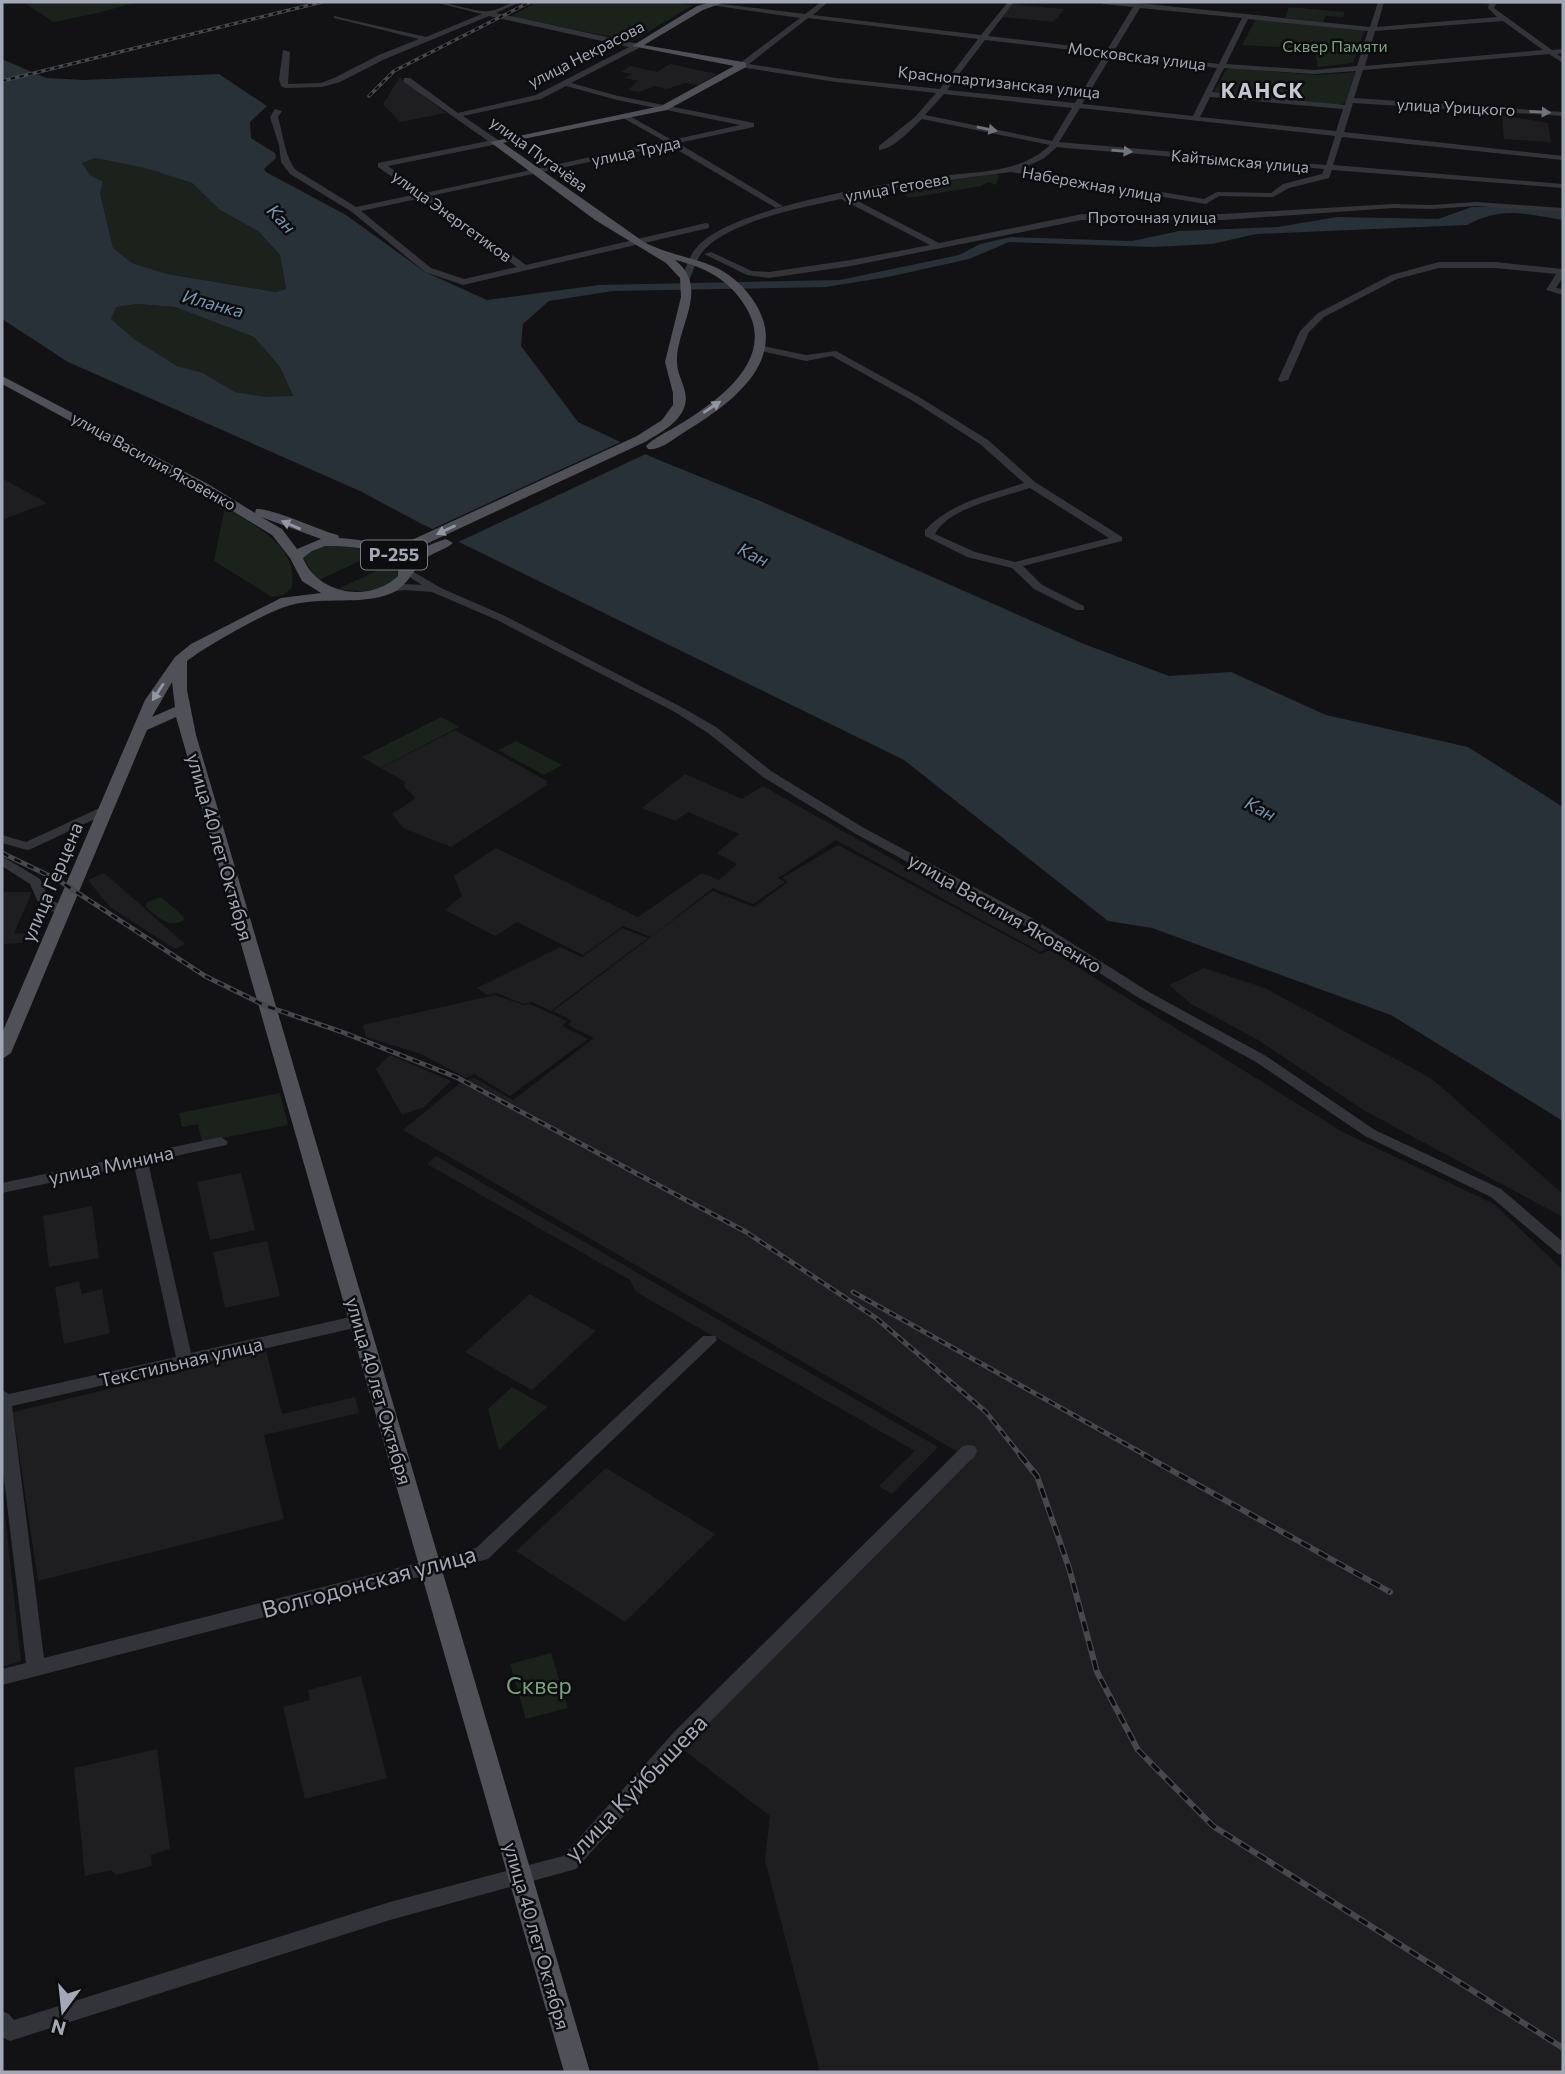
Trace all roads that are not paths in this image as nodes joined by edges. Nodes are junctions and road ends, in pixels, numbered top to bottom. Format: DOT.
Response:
graph roads {
  1 [pos="438,2"];
  2 [pos="517,2"];
  3 [pos="825,2"];
  4 [pos="1011,2"];
  5 [pos="1103,2"];
  6 [pos="1381,2"];
  7 [pos="1480,2"];
  8 [pos="1492,2"];
  9 [pos="1561,2"];
  10 [pos="722,4"];
  11 [pos="1138,5"];
  12 [pos="490,14"];
  13 [pos="807,16"];
  14 [pos="1246,16"];
  15 [pos="336,17"];
  16 [pos="1505,19"];
  17 [pos="1374,29"];
  18 [pos="982,37"];
  19 [pos="427,39"];
  20 [pos="636,46"];
  21 [pos="1563,51"];
  22 [pos="286,52"];
  23 [pos="1110,52"];
  24 [pos="1549,52"];
  25 [pos="1563,61"];
  26 [pos="743,65"];
  27 [pos="1221,66"];
  28 [pos="1360,68"];
  29 [pos="407,80"];
  30 [pos="565,83"];
  31 [pos="940,91"];
  32 [pos="1207,94"];
  33 [pos="1348,104"];
  34 [pos="1075,106"];
  35 [pos="664,108"];
  36 [pos="278,111"];
  37 [pos="1563,114"];
  38 [pos="458,115"];
  39 [pos="626,116"];
  40 [pos="920,116"];
  41 [pos="1195,119"];
  42 [pos="1338,134"];
  43 [pos="495,142"];
  44 [pos="672,144"];
  45 [pos="1054,144"];
  46 [pos="882,148"];
  47 [pos="1563,158"];
  48 [pos="1328,168"];
  49 [pos="1010,170"];
  50 [pos="536,172"];
  51 [pos="1563,186"];
  52 [pos="423,194"];
  53 [pos="844,197"];
  54 [pos="779,206"];
  55 [pos="355,210"];
  56 [pos="1563,210"];
  57 [pos="706,226"];
  58 [pos="735,227"];
  59 [pos="634,241"];
  60 [pos="939,246"];
  61 [pos="654,252"];
  62 [pos="708,254"];
  63 [pos="691,260"];
  64 [pos="523,267"];
  65 [pos="717,270"];
  66 [pos="1562,272"];
  67 [pos="686,279"];
  68 [pos="1563,292"];
  69 [pos="759,348"];
  70 [pos="2,379"];
  71 [pos="1283,380"];
  72 [pos="1031,484"];
  73 [pos="204,487"];
  74 [pos="357,545"];
  75 [pos="373,547"];
  76 [pos="296,556"];
  77 [pos="1015,565"];
  78 [pos="407,571"];
  79 [pos="304,575"];
  80 [pos="437,590"];
  81 [pos="384,592"];
  82 [pos="344,593"];
  83 [pos="286,601"];
  84 [pos="1080,608"];
  85 [pos="180,660"];
  86 [pos="182,709"];
  87 [pos="141,727"];
  88 [pos="106,809"];
  89 [pos="2,839"];
  90 [pos="2,860"];
  91 [pos="63,911"];
  92 [pos="2,1053"];
  93 [pos="221,1142"];
  94 [pos="140,1159"];
  95 [pos="2,1188"];
  96 [pos="1563,1250"];
  97 [pos="359,1321"];
  98 [pos="709,1340"];
  99 [pos="185,1361"];
  100 [pos="2,1396"];
  101 [pos="2,1402"];
  102 [pos="969,1451"];
  103 [pos="430,1569"];
  104 [pos="36,1668"];
  105 [pos="2,1677"];
  106 [pos="520,1878"];
  107 [pos="6,2026"];
  108 [pos="577,2072"];
  1 -- 12 [label="street, Краснопартизанская улица"];
  2 -- 12 [label="street"];
  3 -- 13 [label="street"];
  4 -- 18 [label="street"];
  5 -- 11 [label="street"];
  6 -- 17 [label="street"];
  7 -- 8 [label="street"];
  8 -- 9 [label="street"];
  8 -- 16 [label="street"];
  10 -- 13 [label="street, Московская улица"];
  10 -- 20 [label="main road, улица Некрасова"];
  11 -- 14 [label="street"];
  11 -- 23 [label="street"];
  12 -- 19 [label="street"];
  12 -- 20 [label="street, Краснопартизанская улица"];
  13 -- 18 [label="street, Московская улица"];
  13 -- 26 [label="street"];
  14 -- 17 [label="street"];
  14 -- 27 [label="street"];
  15 -- 19 [label="street"];
  16 -- 17 [label="street"];
  16 -- 24 [label="street"];
  17 -- 28 [label="street"];
  18 -- 23 [label="street, Московская улица"];
  18 -- 31 [label="street"];
  19 -- 22 [label="street"];
  20 -- 26 [label="main road, Краснопартизанская улица"];
  20 -- 30 [label="street, улица Некрасова"];
  21 -- 24 [label="street, Московская улица"];
  23 -- 27 [label="street, Московская улица"];
  23 -- 34 [label="street"];
  24 -- 25 [label="street"];
  24 -- 28 [label="street, Московская улица"];
  26 -- 31 [label="street, Краснопартизанская улица"];
  26 -- 35 [label="main road"];
  27 -- 28 [label="street, Московская улица"];
  27 -- 32 [label="street"];
  28 -- 33 [label="street"];
  29 -- 38 [label="street, улица Пугачёва"];
  30 -- 35 [label="street"];
  30 -- 38 [label="street, улица Некрасова"];
  31 -- 34 [label="street, Краснопартизанская улица"];
  31 -- 40 [label="street"];
  32 -- 33 [label="street, улица Урицкого"];
  32 -- 41 [label="street"];
  33 -- 37 [label="street, улица Урицкого, one-way"];
  33 -- 42 [label="street"];
  34 -- 41 [label="street, Краснопартизанская улица"];
  34 -- 45 [label="street"];
  35 -- 39 [label="main road"];
  35 -- 44 [label="street, улица Труда"];
  36 -- 55 [label="street"];
  38 -- 43 [label="street, улица Пугачёва"];
  39 -- 43 [label="main road"];
  39 -- 44 [label="street"];
  40 -- 45 [label="street, Кайтымская улица, one-way"];
  40 -- 46 [label="street"];
  41 -- 42 [label="street, Краснопартизанская улица"];
  42 -- 47 [label="street, Краснопартизанская улица"];
  42 -- 48 [label="street"];
  43 -- 50 [label="main road, улица Пугачёва"];
  43 -- 52 [label="street, улица Энергетиков"];
  44 -- 50 [label="street, улица Труда"];
  44 -- 54 [label="street"];
  45 -- 48 [label="street, Кайтымская улица, one-way"];
  45 -- 49 [label="street, улица Гетоева"];
  48 -- 49 [label="street, Набережная улица"];
  48 -- 51 [label="street, Кайтымская улица"];
  49 -- 53 [label="street, улица Гетоева"];
  50 -- 52 [label="street, улица Труда"];
  50 -- 59 [label="main road, улица Пугачёва"];
  52 -- 55 [label="street, улица Труда"];
  52 -- 64 [label="street, улица Энергетиков"];
  53 -- 58 [label="street, улица Гетоева"];
  53 -- 60 [label="street"];
  55 -- 64 [label="street"];
  56 -- 60 [label="street, Проточная улица"];
  57 -- 59 [label="street"];
  58 -- 62 [label="street"];
  58 -- 63 [label="street"];
  59 -- 61 [label="main road, улица Пугачёва"];
  59 -- 64 [label="street"];
  60 -- 62 [label="street, Проточная улица"];
  61 -- 63 [label="main road"];
  61 -- 67 [label="main road"];
  62 -- 65 [label="street"];
  63 -- 65 [label="main road"];
  63 -- 67 [label="street"];
  65 -- 69 [label="main road"];
  66 -- 68 [label="street"];
  66 -- 71 [label="street"];
  67 -- 75 [label="main road, Р-255, one-way"];
  69 -- 72 [label="street"];
  78 -- 69 [label="main road, Р-255, one-way"];
  70 -- 73 [label="main road, улица Василия Яковенко / Р-255"];
  72 -- 77 [label="street"];
  72 -- 77 [label="street"];
  74 -- 73 [label="main road, Р-255, one-way"];
  73 -- 76 [label="main road, улица Василия Яковенко / Р-255"];
  74 -- 75 [label="main road, Р-255"];
  74 -- 76 [label="main road, Р-255"];
  75 -- 78 [label="main road, Р-255"];
  76 -- 79 [label="main road, Р-255"];
  77 -- 84 [label="street"];
  78 -- 80 [label="street"];
  78 -- 81 [label="main road, Р-255"];
  79 -- 82 [label="main road, Р-255"];
  79 -- 83 [label="main road"];
  80 -- 81 [label="street"];
  80 -- 96 [label="street, улица Василия Яковенко"];
  81 -- 82 [label="main road, Р-255"];
  82 -- 83 [label="main road"];
  83 -- 85 [label="main road"];
  85 -- 86 [label="main road, улица 40 лет Октября"];
  85 -- 87 [label="main road, улица Герцена, one-way"];
  86 -- 87 [label="main road"];
  86 -- 97 [label="main road, улица 40 лет Октября"];
  87 -- 88 [label="main road, улица Герцена"];
  88 -- 89 [label="street"];
  88 -- 91 [label="main road, улица Герцена"];
  90 -- 91 [label="street"];
  91 -- 92 [label="main road, улица Герцена"];
  93 -- 94 [label="street, улица Минина"];
  94 -- 95 [label="street, улица Минина"];
  94 -- 99 [label="street"];
  97 -- 99 [label="street, Текстильная улица"];
  97 -- 103 [label="main road, улица 40 лет Октября"];
  98 -- 103 [label="street, Волгодонская улица"];
  99 -- 101 [label="street, Текстильная улица"];
  100 -- 101 [label="street"];
  101 -- 104 [label="street"];
  102 -- 106 [label="street, улица Куйбышева"];
  103 -- 104 [label="street, Волгодонская улица"];
  103 -- 106 [label="main road, улица 40 лет Октября"];
  104 -- 105 [label="street, Волгодонская улица"];
  106 -- 107 [label="street, улица Куйбышева"];
  106 -- 108 [label="main road, улица 40 лет Октября"];
}
